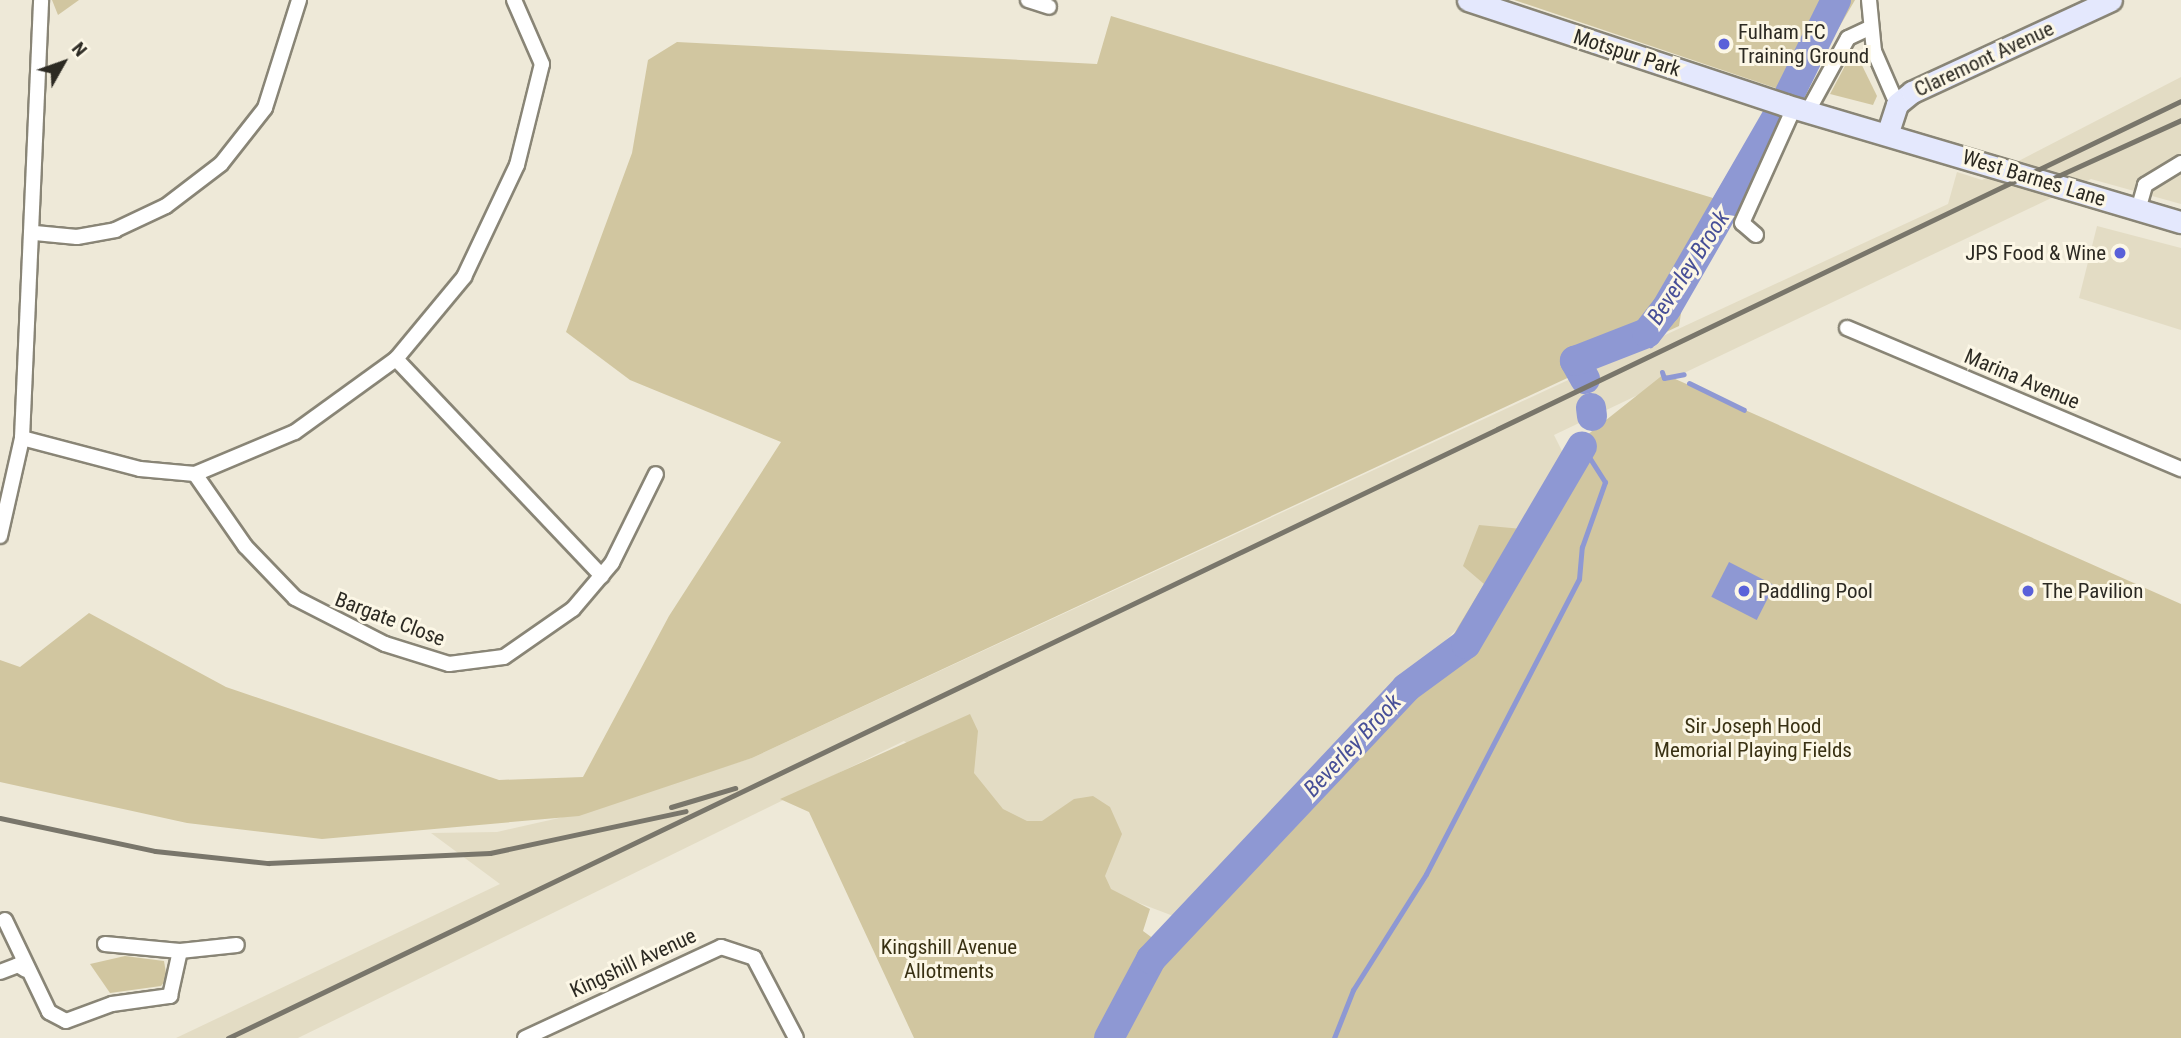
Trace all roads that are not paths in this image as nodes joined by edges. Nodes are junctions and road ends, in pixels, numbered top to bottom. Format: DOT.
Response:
graph roads {
  1 [pos="41,0"];
  2 [pos="299,0"];
  3 [pos="514,0"];
  4 [pos="1028,0"];
  5 [pos="1468,0"];
  6 [pos="1869,0"];
  7 [pos="2111,0"];
  8 [pos="1049,7"];
  9 [pos="1869,28"];
  10 [pos="1897,104"];
  11 [pos="1796,108"];
  12 [pos="1888,132"];
  13 [pos="2181,163"];
  14 [pos="2138,210"];
  15 [pos="2181,222"];
  16 [pos="35,233"];
  17 [pos="1756,235"];
  18 [pos="1847,328"];
  19 [pos="396,359"];
  20 [pos="22,438"];
  21 [pos="2181,469"];
  22 [pos="195,474"];
  23 [pos="656,474"];
  24 [pos="0,536"];
  25 [pos="602,576"];
  26 [pos="5,919"];
  27 [pos="105,944"];
  28 [pos="237,945"];
  29 [pos="180,951"];
  30 [pos="26,970"];
  31 [pos="0,972"];
  32 [pos="525,1038"];
  33 [pos="796,1038"];
  1 -- 16 [label="street"];
  2 -- 16 [label="street"];
  3 -- 19 [label="street"];
  4 -- 8 [label="street"];
  5 -- 11 [label="street, Motspur Park"];
  6 -- 9 [label="street"];
  7 -- 10 [label="street, Claremont Avenue"];
  9 -- 10 [label="street"];
  9 -- 11 [label="street"];
  10 -- 12 [label="street"];
  11 -- 12 [label="street, West Barnes Lane"];
  11 -- 17 [label="street"];
  12 -- 14 [label="street, West Barnes Lane"];
  13 -- 14 [label="street"];
  14 -- 15 [label="street, West Barnes Lane"];
  16 -- 20 [label="street"];
  18 -- 21 [label="street, Marina Avenue"];
  19 -- 22 [label="street"];
  19 -- 25 [label="street"];
  20 -- 22 [label="street"];
  20 -- 24 [label="street"];
  22 -- 25 [label="street, Bargate Close"];
  23 -- 25 [label="street, Bargate Close"];
  26 -- 30 [label="street"];
  27 -- 29 [label="street"];
  28 -- 29 [label="street"];
  29 -- 30 [label="street"];
  30 -- 31 [label="street"];
  32 -- 33 [label="street, Kingshill Avenue"];
}
